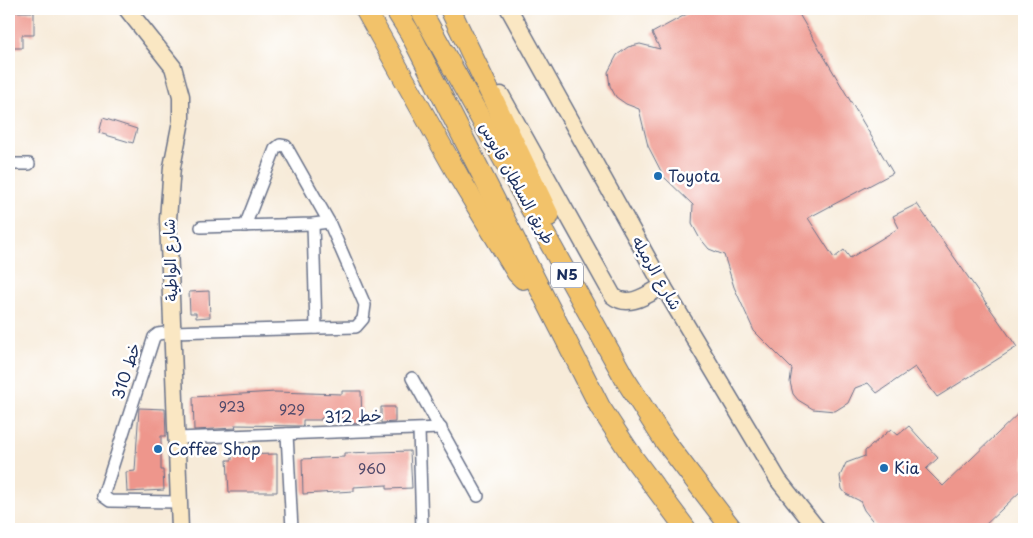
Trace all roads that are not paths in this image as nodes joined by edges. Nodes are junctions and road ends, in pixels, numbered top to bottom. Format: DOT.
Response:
graph roads {
  1 [pos="127,9"];
  2 [pos="365,9"];
  3 [pos="395,9"];
  4 [pos="420,9"];
  5 [pos="451,9"];
  6 [pos="509,9"];
  7 [pos="9,164"];
  8 [pos="29,164"];
  9 [pos="329,222"];
  10 [pos="313,224"];
  11 [pos="245,226"];
  12 [pos="201,227"];
  13 [pos="663,286"];
  14 [pos="577,292"];
  15 [pos="546,302"];
  16 [pos="316,328"];
  17 [pos="172,332"];
  18 [pos="412,378"];
  19 [pos="441,428"];
  20 [pos="419,430"];
  21 [pos="287,434"];
  22 [pos="176,438"];
  23 [pos="478,496"];
  24 [pos="178,502"];
  25 [pos="180,529"];
  26 [pos="292,529"];
  27 [pos="422,529"];
  28 [pos="686,529"];
  29 [pos="732,529"];
  30 [pos="817,529"];
  1 -- 17 [label="street, شارع الواطية"];
  2 -- 15 [label="highway"];
  3 -- 15 [label="highway, طريق السلطان قابوس / N5"];
  4 -- 14 [label="highway, طريق السلطان قابوس / N5"];
  5 -- 13 [label="street"];
  5 -- 14 [label="highway"];
  6 -- 13 [label="street, شارع الرميله"];
  7 -- 8 [label="street"];
  9 -- 10 [label="street"];
  9 -- 11 [label="street"];
  9 -- 16 [label="street, خط 310"];
  10 -- 11 [label="street"];
  10 -- 16 [label="street"];
  11 -- 12 [label="street"];
  13 -- 30 [label="street, شارع الرميله"];
  14 -- 29 [label="highway, طريق السلطان قابوس / N5"];
  15 -- 28 [label="highway, طريق السلطان قابوس / N5"];
  16 -- 17 [label="street, خط 310"];
  17 -- 22 [label="street, شارع الواطية"];
  17 -- 24 [label="street, خط 310"];
  18 -- 19 [label="street"];
  19 -- 20 [label="street, خط 312"];
  19 -- 23 [label="street"];
  20 -- 21 [label="street, خط 312"];
  20 -- 27 [label="street"];
  21 -- 22 [label="street, خط 312"];
  21 -- 26 [label="street"];
  22 -- 24 [label="street, شارع الواطية"];
  24 -- 25 [label="street, شارع الواطية"];
}
